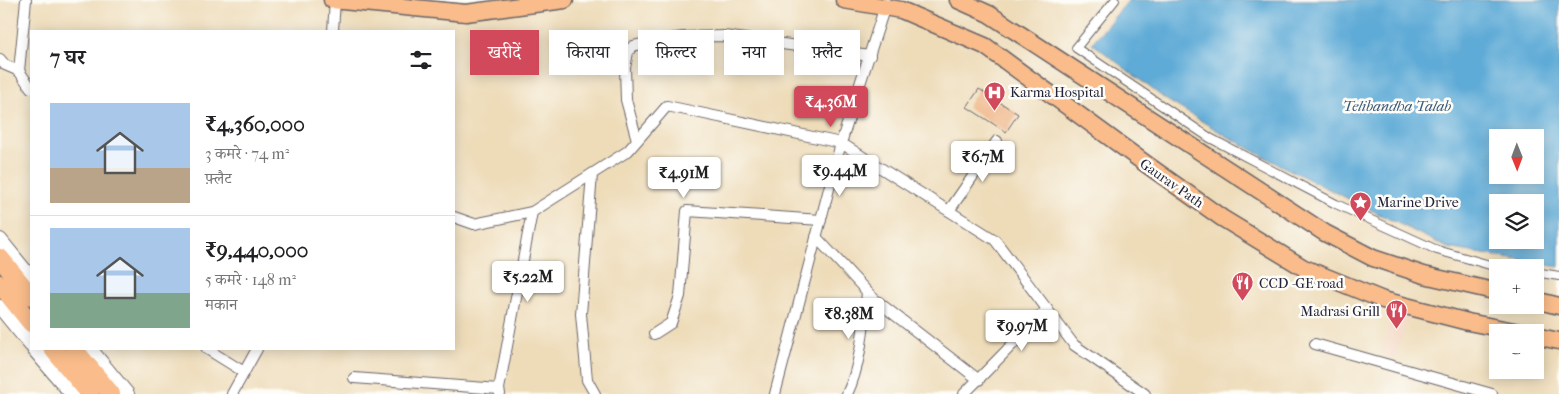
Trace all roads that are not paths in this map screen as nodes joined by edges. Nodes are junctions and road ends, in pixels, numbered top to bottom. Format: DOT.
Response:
graph roads {
  1 [pos="26,0"];
  2 [pos="334,0"];
  3 [pos="565,0"];
  4 [pos="844,0"];
  5 [pos="958,0"];
  6 [pos="1116,0"];
  7 [pos="886,3"];
  8 [pos="333,30"];
  9 [pos="870,56"];
  10 [pos="0,59"];
  11 [pos="19,71"];
  12 [pos="30,87"];
  13 [pos="638,140"];
  14 [pos="997,141"];
  15 [pos="841,143"];
  16 [pos="592,174"];
  17 [pos="950,211"];
  18 [pos="532,212"];
  19 [pos="455,217"];
  20 [pos="821,220"];
  21 [pos="816,237"];
  22 [pos="0,240"];
  23 [pos="0,258"];
  24 [pos="1489,265"];
  25 [pos="1544,274"];
  26 [pos="1559,276"];
  27 [pos="30,277"];
  28 [pos="0,284"];
  29 [pos="1489,290"];
  30 [pos="867,292"];
  31 [pos="30,295"];
  32 [pos="1544,302"];
  33 [pos="1559,306"];
  34 [pos="0,307"];
  35 [pos="1047,309"];
  36 [pos="30,322"];
  37 [pos="1489,326"];
  38 [pos="654,334"];
  39 [pos="1544,338"];
  40 [pos="1559,341"];
  41 [pos="30,344"];
  42 [pos="1315,344"];
  43 [pos="35,350"];
  44 [pos="54,350"];
  45 [pos="75,350"];
  46 [pos="91,350"];
  47 [pos="209,350"];
  48 [pos="255,350"];
  49 [pos="244,372"];
  50 [pos="354,378"];
  51 [pos="979,380"];
  52 [pos="422,389"];
  53 [pos="499,392"];
  54 [pos="72,394"];
  55 [pos="90,394"];
  56 [pos="112,394"];
  57 [pos="127,394"];
  58 [pos="232,394"];
  59 [pos="595,394"];
  60 [pos="775,394"];
  61 [pos="847,394"];
  62 [pos="964,394"];
  63 [pos="1145,394"];
  64 [pos="1492,394"];
  1 -- 11 [label="street"];
  2 -- 3 [label="main road"];
  2 -- 8 [label="street"];
  4 -- 7 [label="main road, Gaurav Path"];
  5 -- 29 [label="main road"];
  6 -- 24 [label="street"];
  7 -- 9 [label="street"];
  7 -- 37 [label="main road, Gaurav Path"];
  9 -- 13 [label="street"];
  9 -- 15 [label="street"];
  10 -- 11 [label="street"];
  11 -- 12 [label="street"];
  13 -- 15 [label="street"];
  13 -- 16 [label="street"];
  14 -- 17 [label="street"];
  15 -- 17 [label="street"];
  15 -- 20 [label="street"];
  16 -- 18 [label="street"];
  16 -- 59 [label="street"];
  17 -- 35 [label="street"];
  18 -- 19 [label="street"];
  18 -- 53 [label="street"];
  20 -- 21 [label="street"];
  20 -- 38 [label="street"];
  21 -- 30 [label="street"];
  21 -- 60 [label="street"];
  22 -- 27 [label="street"];
  23 -- 31 [label="highway"];
  25 -- 26 [label="street"];
  28 -- 36 [label="highway"];
  30 -- 51 [label="street"];
  30 -- 61 [label="street"];
  32 -- 33 [label="main road"];
  34 -- 41 [label="street"];
  35 -- 51 [label="street"];
  35 -- 63 [label="street"];
  39 -- 40 [label="main road"];
  42 -- 64 [label="street"];
  43 -- 54 [label="street"];
  44 -- 55 [label="highway"];
  45 -- 56 [label="highway"];
  46 -- 57 [label="street"];
  47 -- 49 [label="street"];
  48 -- 49 [label="street"];
  49 -- 58 [label="street"];
  50 -- 52 [label="street"];
  51 -- 62 [label="street"];
  52 -- 53 [label="street"];
}
